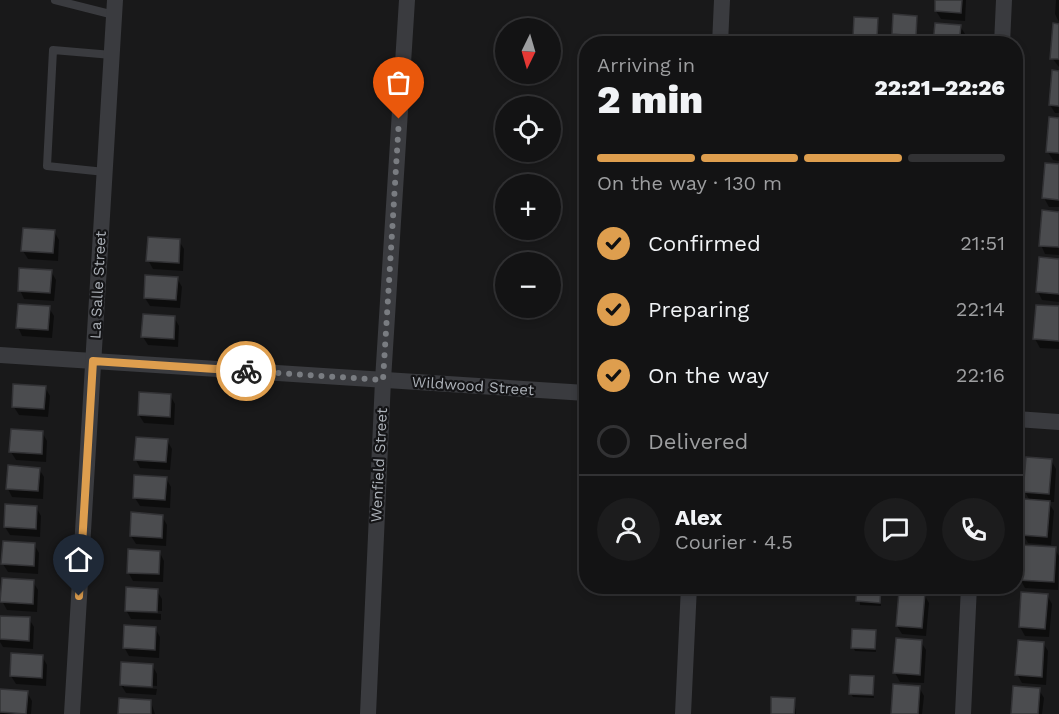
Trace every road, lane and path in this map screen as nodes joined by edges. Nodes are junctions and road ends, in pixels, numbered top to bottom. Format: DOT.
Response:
graph roads {
  1 [pos="56,0"];
  2 [pos="406,0"];
  3 [pos="722,0"];
  4 [pos="1004,0"];
  5 [pos="115,7"];
  6 [pos="720,36"];
  7 [pos="1002,36"];
  8 [pos="112,55"];
  9 [pos="105,172"];
  10 [pos="0,355"];
  11 [pos="93,361"];
  12 [pos="383,380"];
  13 [pos="579,393"];
  14 [pos="1023,419"];
  15 [pos="1059,422"];
  16 [pos="689,594"];
  17 [pos="969,594"];
  18 [pos="72,714"];
  19 [pos="368,714"];
  20 [pos="683,714"];
  21 [pos="963,714"];
  1 -- 5 [label="lane"];
  2 -- 12 [label="street, Wenfield Street"];
  3 -- 6 [label="street"];
  4 -- 7 [label="street"];
  5 -- 8 [label="street, La Salle Street"];
  8 -- 9 [label="street, La Salle Street"];
  8 -- 9 [label="lane"];
  9 -- 11 [label="street, La Salle Street"];
  10 -- 11 [label="street, Wildwood Street"];
  11 -- 12 [label="street, Wildwood Street"];
  11 -- 18 [label="street, La Salle Street"];
  12 -- 13 [label="street, Wildwood Street"];
  12 -- 19 [label="street, Wenfield Street"];
  14 -- 15 [label="street"];
  16 -- 20 [label="street"];
  17 -- 21 [label="street"];
}
